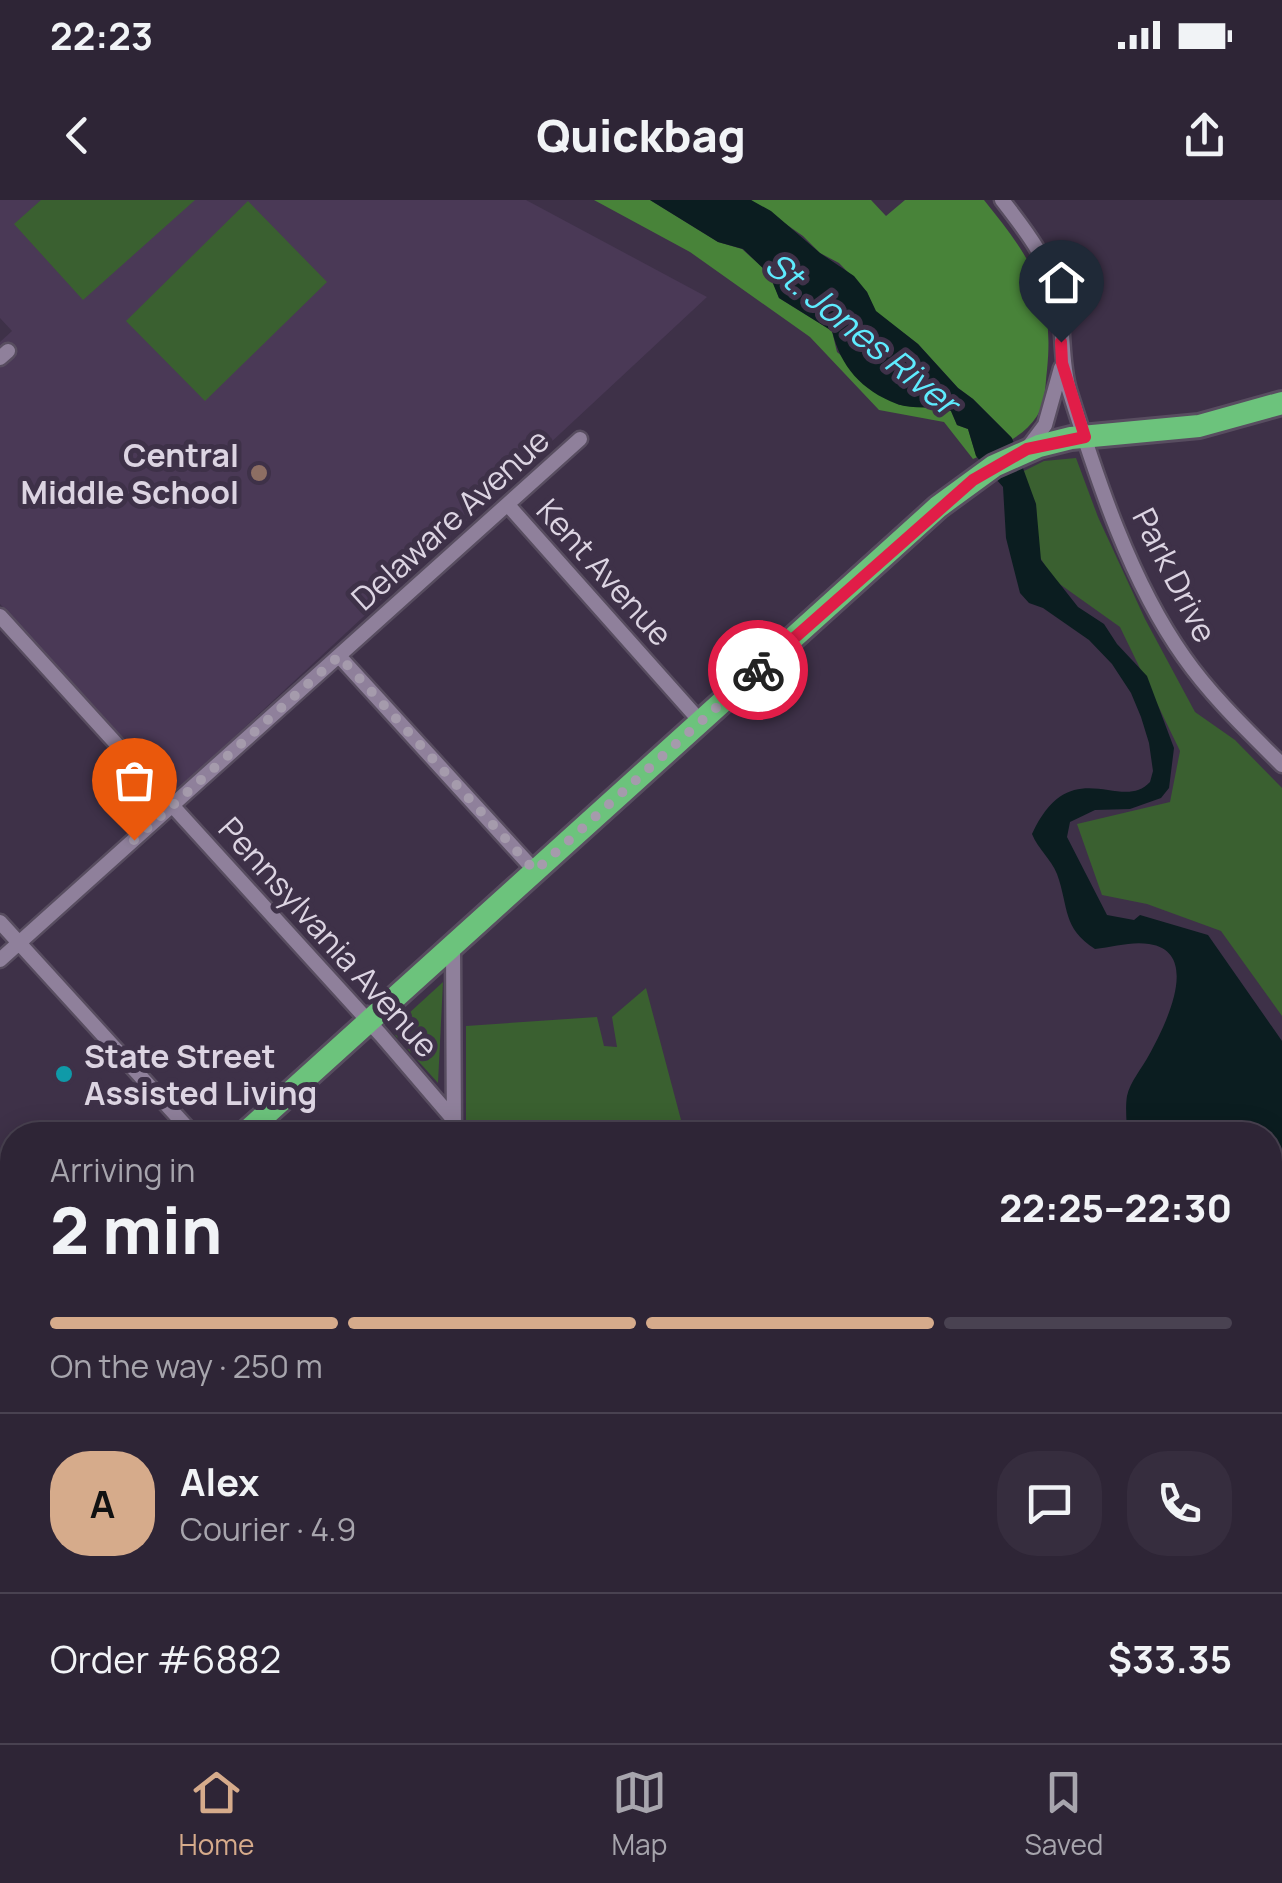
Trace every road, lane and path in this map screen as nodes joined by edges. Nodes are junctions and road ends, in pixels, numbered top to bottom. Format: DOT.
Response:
graph roads {
  1 [pos="1002,200"];
  2 [pos="1062,363"];
  3 [pos="1282,403"];
  4 [pos="1085,437"];
  5 [pos="580,439"];
  6 [pos="1027,449"];
  7 [pos="508,506"];
  8 [pos="0,616"];
  9 [pos="339,656"];
  10 [pos="700,721"];
  11 [pos="1282,765"];
  12 [pos="173,805"];
  13 [pos="535,871"];
  14 [pos="0,922"];
  15 [pos="19,942"];
  16 [pos="453,946"];
  17 [pos="0,960"];
  18 [pos="369,1022"];
  19 [pos="182,1122"];
  20 [pos="257,1122"];
  21 [pos="449,1122"];
  22 [pos="453,1122"];
  1 -- 2 [label="street"];
  2 -- 4 [label="street, Park Drive"];
  2 -- 6 [label="street"];
  3 -- 4 [label="highway"];
  4 -- 6 [label="highway"];
  4 -- 11 [label="street, Park Drive"];
  5 -- 7 [label="street, Delaware Avenue"];
  6 -- 10 [label="highway"];
  7 -- 9 [label="street, Delaware Avenue"];
  7 -- 10 [label="street, Kent Avenue"];
  8 -- 12 [label="street, Pennsylvania Avenue"];
  9 -- 12 [label="street, Delaware Avenue"];
  9 -- 13 [label="street"];
  10 -- 13 [label="highway"];
  12 -- 15 [label="street, Delaware Avenue"];
  12 -- 18 [label="street, Pennsylvania Avenue"];
  13 -- 16 [label="highway"];
  14 -- 15 [label="street"];
  15 -- 17 [label="street, Delaware Avenue"];
  15 -- 19 [label="street"];
  16 -- 18 [label="highway"];
  16 -- 22 [label="street"];
  18 -- 20 [label="highway"];
  18 -- 21 [label="street, Pennsylvania Avenue"];
}
